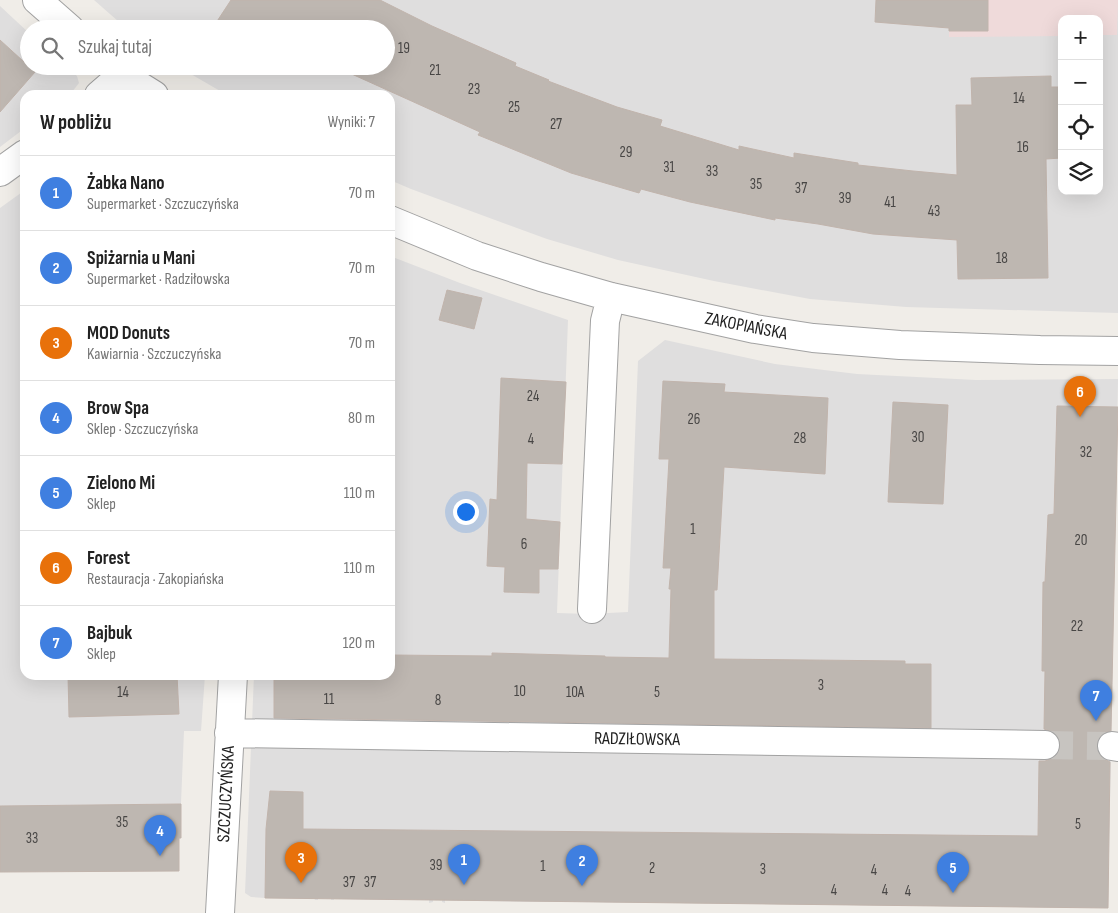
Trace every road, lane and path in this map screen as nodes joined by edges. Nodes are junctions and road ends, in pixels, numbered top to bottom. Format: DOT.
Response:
graph roads {
  1 [pos="37,0"];
  2 [pos="60,20"];
  3 [pos="113,75"];
  4 [pos="124,75"];
  5 [pos="103,90"];
  6 [pos="147,90"];
  7 [pos="20,158"];
  8 [pos="0,172"];
  9 [pos="395,222"];
  10 [pos="611,297"];
  11 [pos="1118,350"];
  12 [pos="592,609"];
  13 [pos="233,680"];
  14 [pos="229,733"];
  15 [pos="1046,745"];
  16 [pos="220,913"];
  1 -- 2 [label="street"];
  3 -- 5 [label="street"];
  4 -- 6 [label="street"];
  7 -- 8 [label="street"];
  9 -- 10 [label="street, ZAKOPIAŃSKA"];
  10 -- 11 [label="street, ZAKOPIAŃSKA"];
  10 -- 12 [label="street"];
  13 -- 14 [label="street, SZCZUCZYŃSKA"];
  14 -- 15 [label="street, RADZIŁOWSKA"];
  14 -- 16 [label="street, SZCZUCZYŃSKA"];
}
